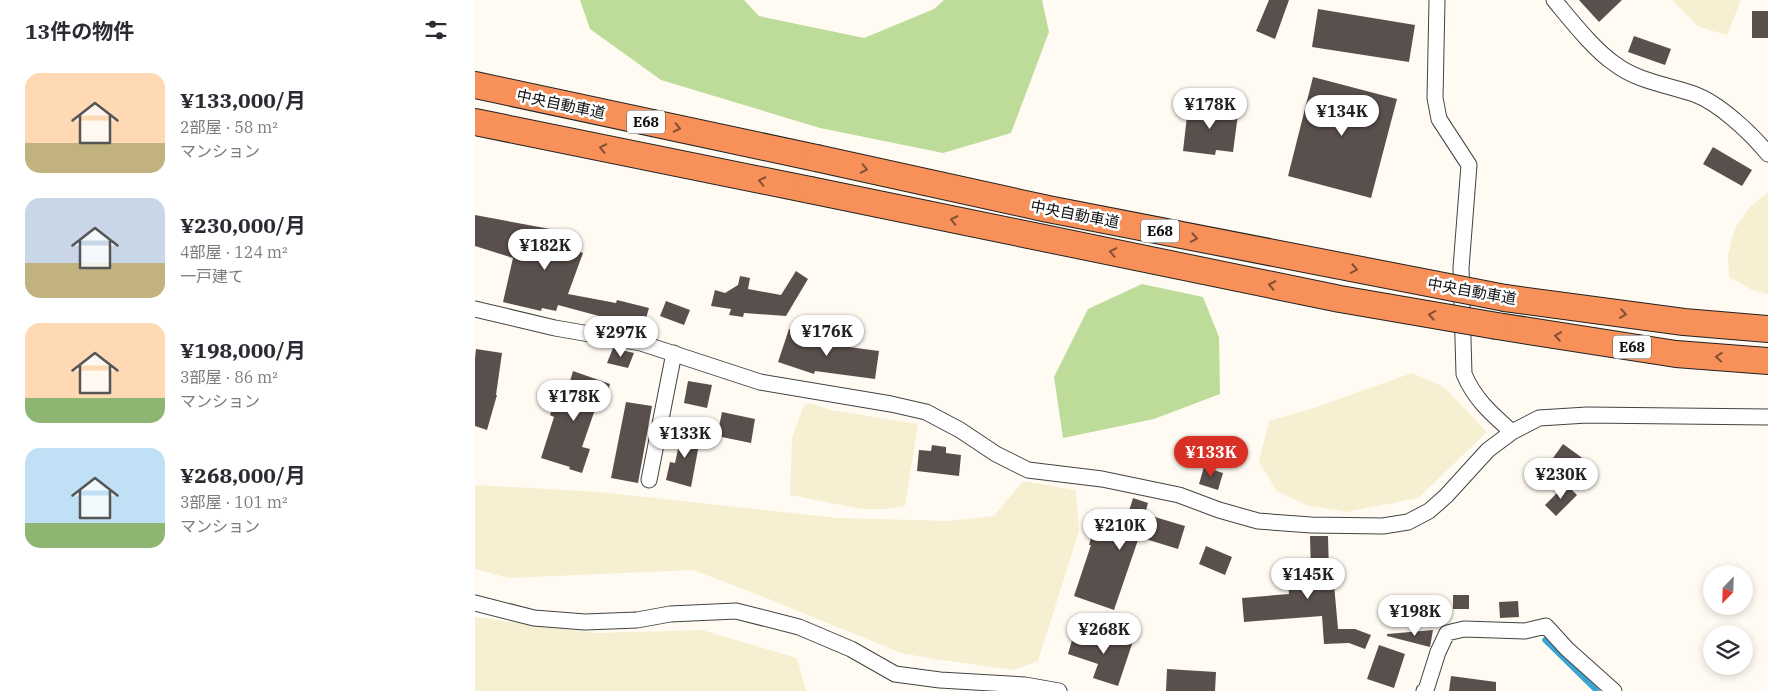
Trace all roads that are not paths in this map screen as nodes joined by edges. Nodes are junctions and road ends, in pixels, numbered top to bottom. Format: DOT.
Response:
graph roads {
  1 [pos="1437,0"];
  2 [pos="1554,0"];
  3 [pos="475,85"];
  4 [pos="475,122"];
  5 [pos="1768,154"];
  6 [pos="475,309"];
  7 [pos="1768,329"];
  8 [pos="674,353"];
  9 [pos="1768,361"];
  10 [pos="1768,417"];
  11 [pos="1512,432"];
  12 [pos="649,480"];
  13 [pos="475,603"];
  14 [pos="1059,691"];
  15 [pos="1423,691"];
  16 [pos="1614,691"];
  1 -- 11 [label="street"];
  2 -- 5 [label="street"];
  3 -- 7 [label="highway, 中央自動車道 / E68, one-way, bridge"];
  9 -- 4 [label="highway, 中央自動車道 / E68, one-way, bridge"];
  6 -- 8 [label="street"];
  8 -- 11 [label="street"];
  8 -- 12 [label="street"];
  10 -- 11 [label="street"];
  13 -- 14 [label="street"];
  15 -- 16 [label="street"];
}
